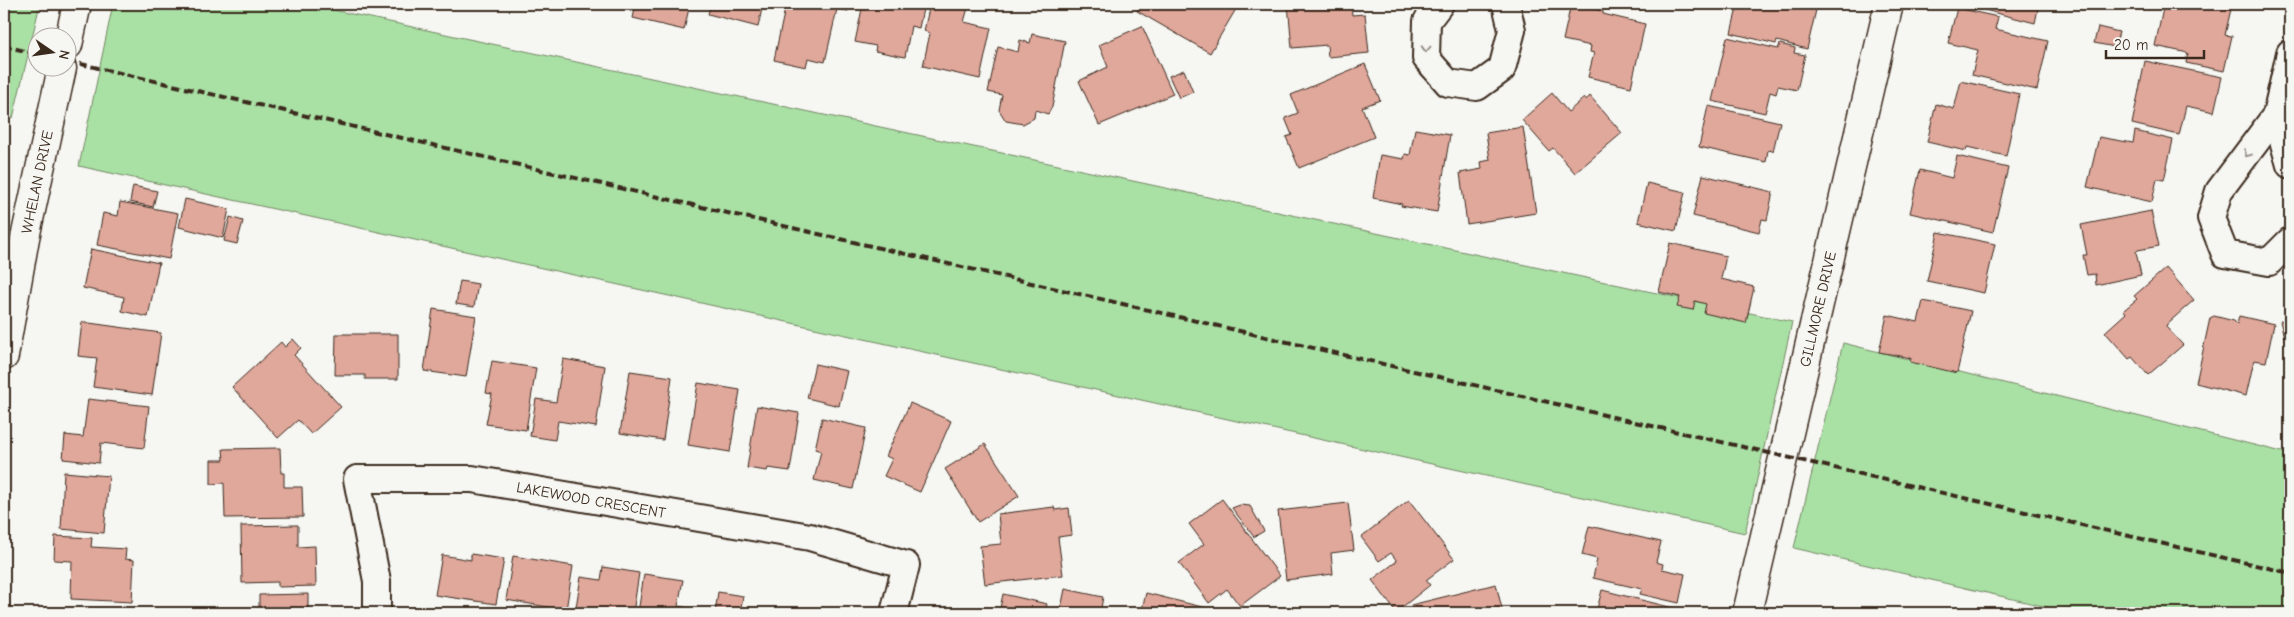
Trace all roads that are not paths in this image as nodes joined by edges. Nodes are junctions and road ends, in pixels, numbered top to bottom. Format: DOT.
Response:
graph roads {
  1 [pos="77,4"];
  2 [pos="1440,4"];
  3 [pos="1506,4"];
  4 [pos="1889,4"];
  5 [pos="72,28"];
  6 [pos="2290,53"];
  7 [pos="60,78"];
  8 [pos="2276,115"];
  9 [pos="2290,165"];
  10 [pos="2290,241"];
  11 [pos="4,356"];
  12 [pos="377,613"];
  13 [pos="894,613"];
  14 [pos="1747,613"];
  1 -- 5 [label="street"];
  2 -- 3 [label="street, one-way"];
  4 -- 14 [label="street, GILLMORE DRIVE"];
  6 -- 8 [label="street"];
  7 -- 11 [label="street, WHELAN DRIVE"];
  8 -- 9 [label="street"];
  8 -- 10 [label="street, one-way"];
  12 -- 13 [label="street, LAKEWOOD CRESCENT"];
}
